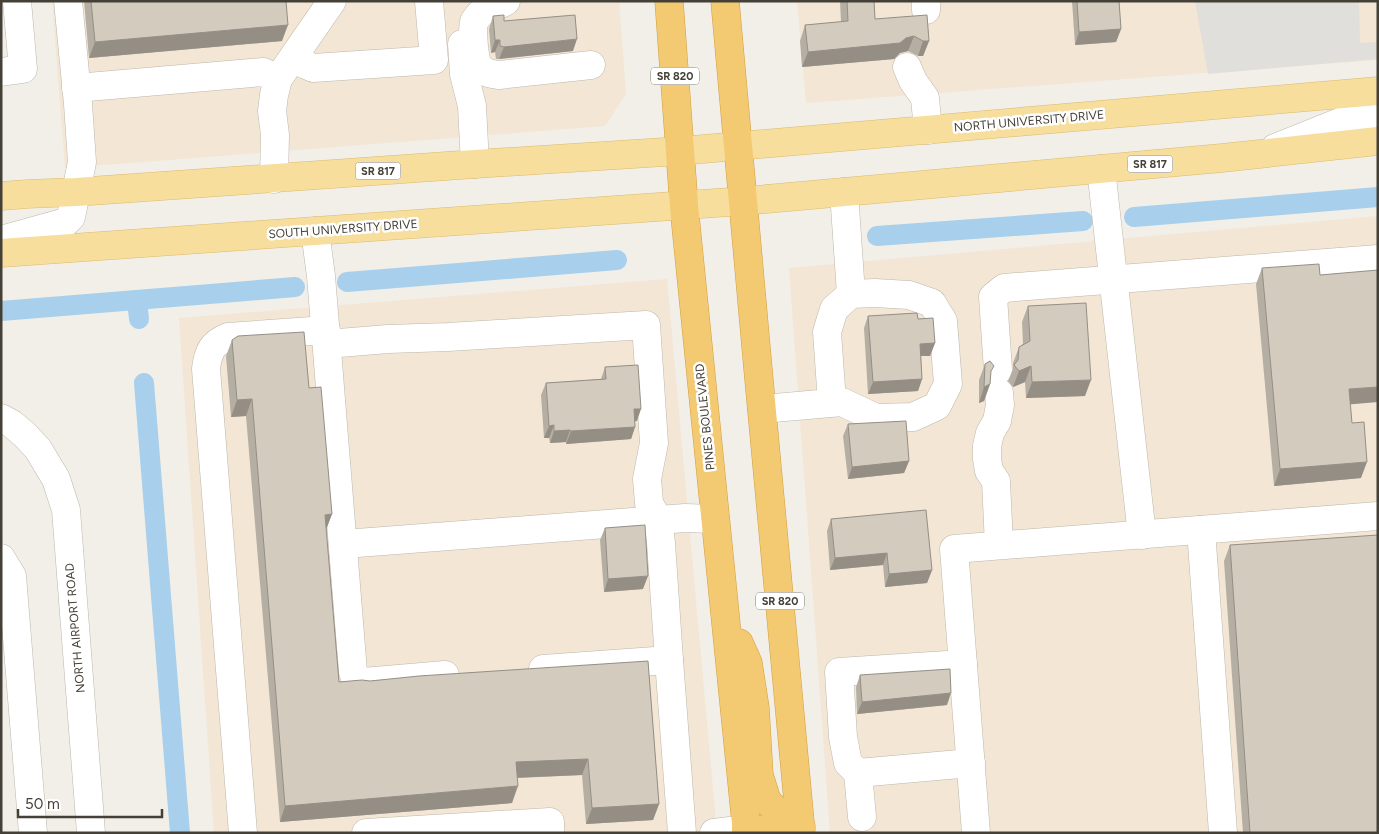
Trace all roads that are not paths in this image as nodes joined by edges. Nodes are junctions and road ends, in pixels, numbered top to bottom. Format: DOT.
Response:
graph roads {
  1 [pos="17,1"];
  2 [pos="68,1"];
  3 [pos="332,1"];
  4 [pos="429,1"];
  5 [pos="474,1"];
  6 [pos="506,1"];
  7 [pos="669,1"];
  8 [pos="726,1"];
  9 [pos="294,57"];
  10 [pos="591,65"];
  11 [pos="907,67"];
  12 [pos="1,72"];
  13 [pos="278,80"];
  14 [pos="76,88"];
  15 [pos="1378,92"];
  16 [pos="1378,117"];
  17 [pos="928,130"];
  18 [pos="1378,141"];
  19 [pos="738,146"];
  20 [pos="680,151"];
  21 [pos="1264,153"];
  22 [pos="475,164"];
  23 [pos="1101,169"];
  24 [pos="274,179"];
  25 [pos="76,192"];
  26 [pos="844,192"];
  27 [pos="1,196"];
  28 [pos="744,202"];
  29 [pos="684,206"];
  30 [pos="315,231"];
  31 [pos="1,240"];
  32 [pos="1,252"];
  33 [pos="1378,259"];
  34 [pos="1114,280"];
  35 [pos="851,294"];
  36 [pos="326,337"];
  37 [pos="832,402"];
  38 [pos="762,409"];
  39 [pos="1,418"];
  40 [pos="1378,516"];
  41 [pos="715,519"];
  42 [pos="658,520"];
  43 [pos="1201,530"];
  44 [pos="1142,535"];
  45 [pos="344,544"];
  46 [pos="999,545"];
  47 [pos="1,558"];
  48 [pos="723,605"];
  49 [pos="669,660"];
  50 [pos="963,664"];
  51 [pos="515,671"];
  52 [pos="472,674"];
  53 [pos="971,763"];
  54 [pos="858,774"];
  55 [pos="862,817"];
  56 [pos="805,831"];
  57 [pos="973,831"];
  58 [pos="754,832"];
  59 [pos="33,833"];
  60 [pos="91,833"];
  61 [pos="243,833"];
  62 [pos="366,833"];
  63 [pos="550,833"];
  64 [pos="682,833"];
  65 [pos="714,833"];
  66 [pos="1223,833"];
  1 -- 12 [label="street"];
  2 -- 14 [label="street"];
  3 -- 9 [label="street"];
  4 -- 9 [label="street"];
  5 -- 22 [label="street"];
  6 -- 10 [label="street"];
  7 -- 20 [label="highway, PINES BOULEVARD / SR 820"];
  8 -- 19 [label="highway, SR 820"];
  9 -- 13 [label="street"];
  11 -- 17 [label="street"];
  13 -- 14 [label="street"];
  13 -- 24 [label="street"];
  14 -- 25 [label="street"];
  15 -- 17 [label="main road, NORTH UNIVERSITY DRIVE / SR 817"];
  16 -- 21 [label="street"];
  17 -- 19 [label="main road, NORTH UNIVERSITY DRIVE / SR 817"];
  18 -- 21 [label="main road, SR 817"];
  19 -- 20 [label="main road, NORTH UNIVERSITY DRIVE / SR 817"];
  19 -- 28 [label="highway, SR 820"];
  20 -- 22 [label="main road, SR 817"];
  20 -- 29 [label="highway, PINES BOULEVARD / SR 820"];
  21 -- 23 [label="main road, SR 817"];
  22 -- 24 [label="main road, SR 817"];
  23 -- 26 [label="main road, SR 817"];
  23 -- 34 [label="street"];
  24 -- 25 [label="main road, SR 817"];
  25 -- 27 [label="main road, SR 817"];
  25 -- 31 [label="street"];
  26 -- 28 [label="main road, SR 817"];
  26 -- 35 [label="street"];
  28 -- 29 [label="main road, SR 817"];
  28 -- 38 [label="highway, SR 820"];
  29 -- 30 [label="main road, SOUTH UNIVERSITY DRIVE / SR 817"];
  29 -- 41 [label="highway, PINES BOULEVARD / SR 820"];
  30 -- 32 [label="main road, SOUTH UNIVERSITY DRIVE / SR 817"];
  30 -- 36 [label="street"];
  33 -- 34 [label="street"];
  34 -- 44 [label="street"];
  34 -- 46 [label="street"];
  35 -- 37 [label="street"];
  35 -- 37 [label="street"];
  36 -- 42 [label="street"];
  36 -- 45 [label="street"];
  36 -- 61 [label="street"];
  37 -- 38 [label="street"];
  38 -- 56 [label="highway, SR 820"];
  39 -- 60 [label="street, NORTH AIRPORT ROAD"];
  40 -- 43 [label="street"];
  41 -- 42 [label="street"];
  41 -- 48 [label="highway, PINES BOULEVARD / SR 820"];
  42 -- 45 [label="street"];
  42 -- 49 [label="street"];
  43 -- 44 [label="street"];
  43 -- 66 [label="street"];
  44 -- 46 [label="street"];
  45 -- 52 [label="street"];
  46 -- 50 [label="street"];
  47 -- 59 [label="street"];
  48 -- 56 [label="highway"];
  48 -- 58 [label="highway, PINES BOULEVARD / SR 820"];
  49 -- 51 [label="street"];
  49 -- 64 [label="street"];
  50 -- 53 [label="street"];
  50 -- 54 [label="street"];
  53 -- 54 [label="street"];
  53 -- 57 [label="street"];
  54 -- 55 [label="street"];
  58 -- 65 [label="street"];
  62 -- 63 [label="street"];
}
